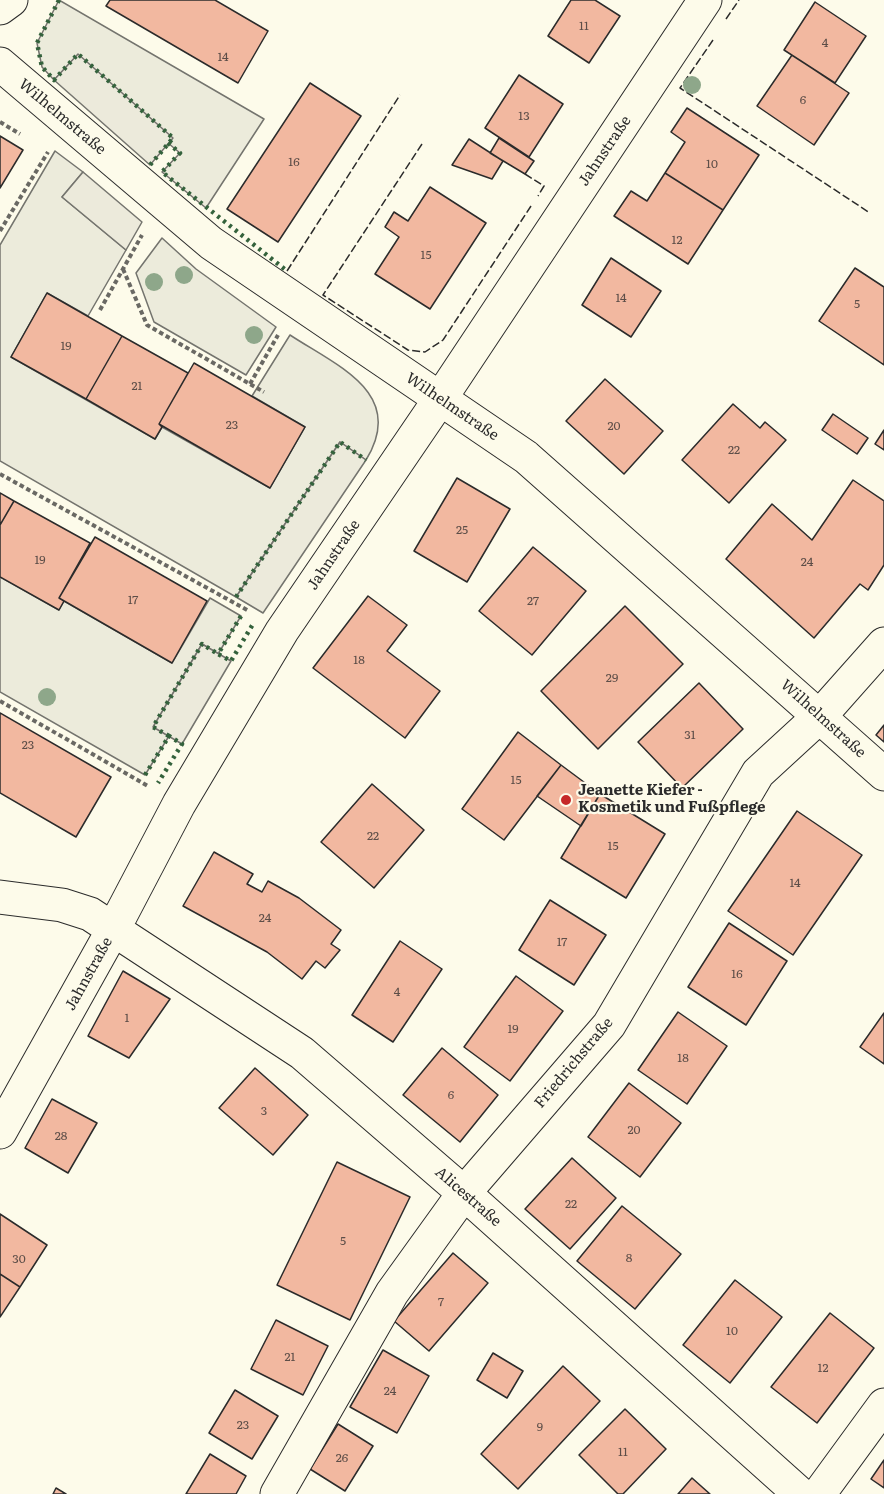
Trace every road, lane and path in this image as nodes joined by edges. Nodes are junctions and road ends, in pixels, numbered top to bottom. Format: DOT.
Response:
graph roads {
  1 [pos="10,0"];
  2 [pos="705,0"];
  3 [pos="0,8"];
  4 [pos="0,64"];
  5 [pos="0,122"];
  6 [pos="29,140"];
  7 [pos="39,145"];
  8 [pos="161,201"];
  9 [pos="0,231"];
  10 [pos="123,269"];
  11 [pos="298,302"];
  12 [pos="100,310"];
  13 [pos="250,384"];
  14 [pos="264,392"];
  15 [pos="440,399"];
  16 [pos="0,474"];
  17 [pos="228,600"];
  18 [pos="884,644"];
  19 [pos="0,701"];
  20 [pos="820,716"];
  21 [pos="884,774"];
  22 [pos="131,777"];
  23 [pos="0,897"];
  24 [pos="114,928"];
  25 [pos="0,1132"];
  26 [pos="464,1193"];
  27 [pos="884,1405"];
  28 [pos="277,1494"];
  29 [pos="800,1494"];
  30 [pos="819,1494"];
  1 -- 3 [label="street"];
  2 -- 15 [label="street, Jahnstraße"];
  4 -- 8 [label="street, Wilhelmstraße"];
  5 -- 6 [label="path"];
  7 -- 9 [label="path"];
  8 -- 10 [label="path"];
  8 -- 11 [label="street, Wilhelmstraße"];
  10 -- 12 [label="path"];
  10 -- 13 [label="path"];
  11 -- 13 [label="path"];
  11 -- 15 [label="street, Wilhelmstraße"];
  13 -- 14 [label="path"];
  15 -- 20 [label="street, Wilhelmstraße"];
  15 -- 24 [label="street, Jahnstraße"];
  16 -- 17 [label="path"];
  18 -- 20 [label="street, Friedrichstraße"];
  19 -- 22 [label="path"];
  20 -- 21 [label="street, Wilhelmstraße"];
  20 -- 26 [label="street, Friedrichstraße"];
  23 -- 24 [label="street, Alicestraße"];
  24 -- 25 [label="street, Jahnstraße"];
  24 -- 26 [label="street, Alicestraße"];
  26 -- 28 [label="street, Friedrichstraße"];
  26 -- 29 [label="street, Alicestraße"];
  27 -- 30 [label="street"];
}
